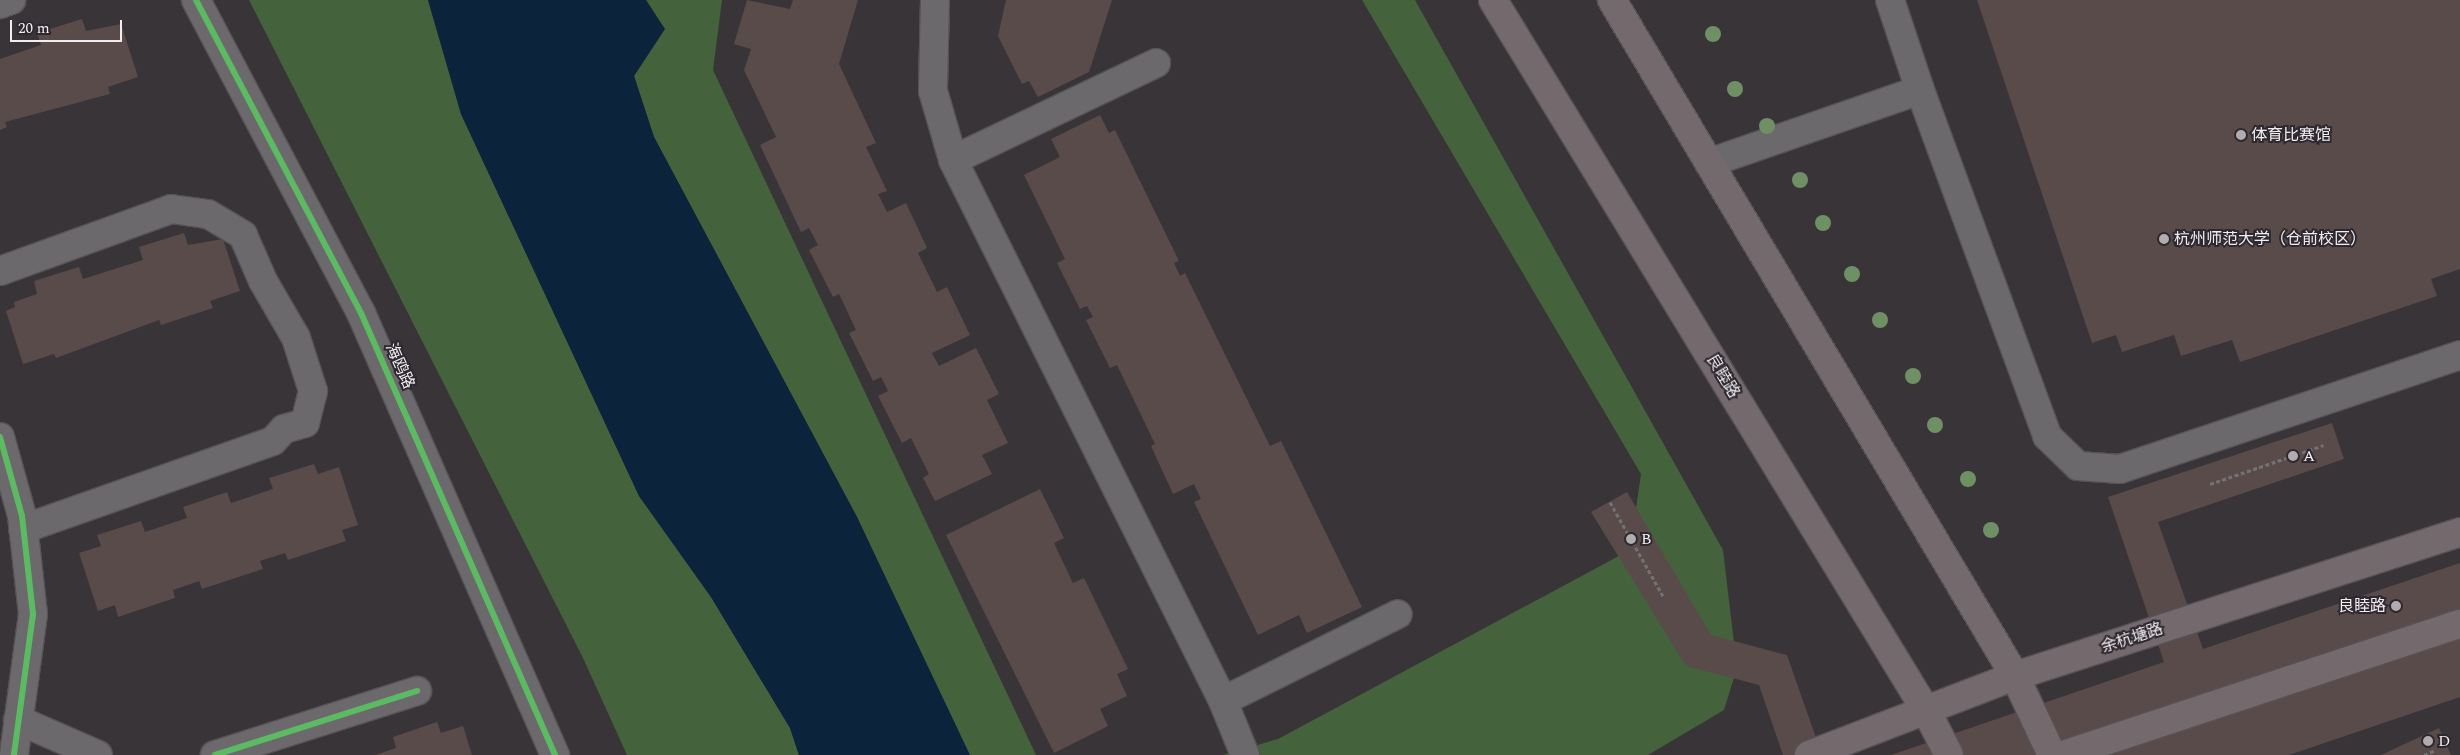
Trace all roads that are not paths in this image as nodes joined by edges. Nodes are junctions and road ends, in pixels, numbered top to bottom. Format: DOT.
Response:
graph roads {
  1 [pos="11,0"];
  2 [pos="196,0"];
  3 [pos="935,0"];
  4 [pos="1493,0"];
  5 [pos="1612,0"];
  6 [pos="1890,0"];
  7 [pos="0,4"];
  8 [pos="1156,64"];
  9 [pos="1920,90"];
  10 [pos="953,160"];
  11 [pos="1709,163"];
  12 [pos="0,271"];
  13 [pos="2460,355"];
  14 [pos="0,437"];
  15 [pos="24,529"];
  16 [pos="2460,532"];
  17 [pos="1398,614"];
  18 [pos="2460,624"];
  19 [pos="2015,676"];
  20 [pos="417,691"];
  21 [pos="1223,701"];
  22 [pos="1927,712"];
  23 [pos="18,720"];
  24 [pos="14,755"];
  25 [pos="98,755"];
  26 [pos="215,755"];
  27 [pos="555,755"];
  28 [pos="1245,755"];
  29 [pos="1809,755"];
  30 [pos="1949,755"];
  31 [pos="2052,755"];
  32 [pos="2063,755"];
  1 -- 7 [label="street"];
  2 -- 27 [label="street, 海鸥路"];
  3 -- 10 [label="street"];
  4 -- 22 [label="main road, 良睦路"];
  5 -- 11 [label="main road"];
  6 -- 9 [label="street"];
  8 -- 10 [label="street"];
  9 -- 11 [label="street"];
  9 -- 13 [label="street"];
  10 -- 21 [label="street"];
  11 -- 19 [label="main road"];
  12 -- 15 [label="street"];
  14 -- 15 [label="street"];
  15 -- 23 [label="street"];
  16 -- 19 [label="main road, 余杭塘路"];
  17 -- 21 [label="street"];
  18 -- 32 [label="main road"];
  19 -- 22 [label="main road, 余杭塘路"];
  19 -- 31 [label="main road"];
  20 -- 26 [label="street"];
  21 -- 28 [label="street"];
  22 -- 29 [label="main road, 余杭塘路"];
  22 -- 30 [label="main road, 良睦路"];
  23 -- 24 [label="street"];
  23 -- 25 [label="street"];
}
